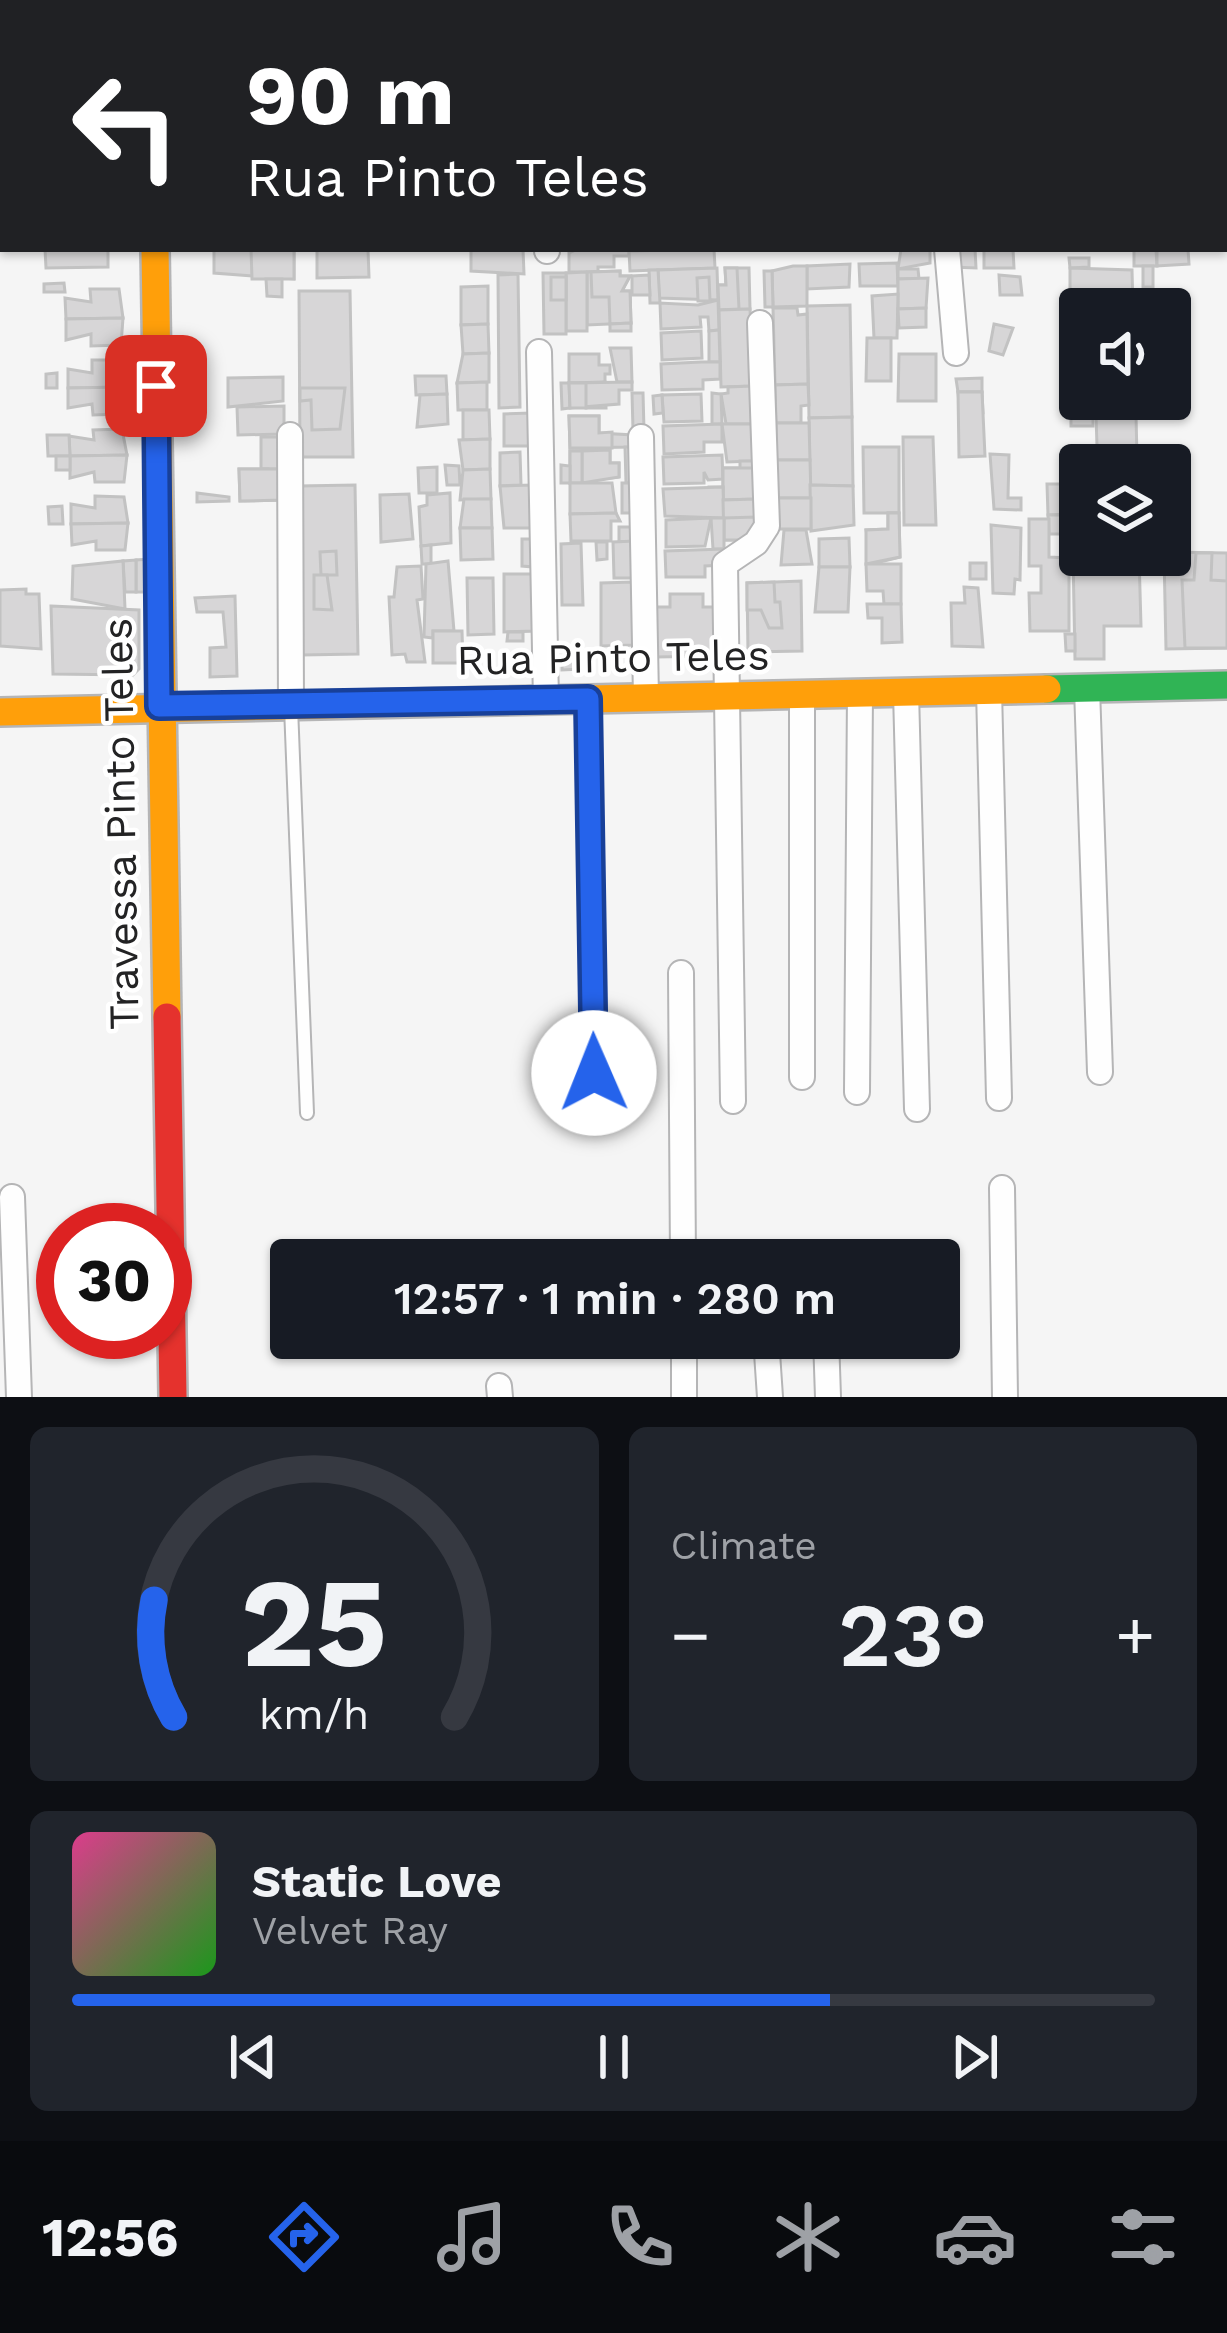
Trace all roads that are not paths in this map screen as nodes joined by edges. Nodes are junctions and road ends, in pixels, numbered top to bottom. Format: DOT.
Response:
graph roads {
  1 [pos="154,252"];
  2 [pos="947,252"];
  3 [pos="760,322"];
  4 [pos="539,352"];
  5 [pos="956,353"];
  6 [pos="290,435"];
  7 [pos="641,437"];
  8 [pos="1227,685"];
  9 [pos="1087,688"];
  10 [pos="989,691"];
  11 [pos="906,692"];
  12 [pos="860,693"];
  13 [pos="802,695"];
  14 [pos="726,696"];
  15 [pos="646,698"];
  16 [pos="588,699"];
  17 [pos="547,700"];
  18 [pos="159,706"];
  19 [pos="290,706"];
  20 [pos="0,712"];
  21 [pos="681,973"];
  22 [pos="1100,1072"];
  23 [pos="594,1073"];
  24 [pos="802,1077"];
  25 [pos="857,1091"];
  26 [pos="999,1098"];
  27 [pos="733,1101"];
  28 [pos="917,1109"];
  29 [pos="307,1113"];
  30 [pos="1002,1187"];
  31 [pos="12,1197"];
  32 [pos="683,1239"];
  33 [pos="684,1359"];
  34 [pos="767,1359"];
  35 [pos="827,1359"];
  36 [pos="19,1397"];
  37 [pos="173,1397"];
  38 [pos="684,1397"];
  39 [pos="770,1397"];
  40 [pos="828,1397"];
  41 [pos="1005,1397"];
  1 -- 18 [label="street, Travessa Pinto Teles"];
  2 -- 5 [label="street"];
  3 -- 14 [label="street"];
  4 -- 17 [label="street"];
  6 -- 19 [label="street"];
  7 -- 15 [label="street"];
  8 -- 9 [label="street, Rua Pinto Teles"];
  9 -- 10 [label="street, Rua Pinto Teles"];
  9 -- 22 [label="street"];
  10 -- 11 [label="street, Rua Pinto Teles"];
  10 -- 26 [label="street"];
  11 -- 12 [label="street, Rua Pinto Teles"];
  11 -- 28 [label="street"];
  12 -- 13 [label="street, Rua Pinto Teles"];
  12 -- 25 [label="street"];
  13 -- 14 [label="street, Rua Pinto Teles"];
  13 -- 24 [label="street"];
  14 -- 15 [label="street, Rua Pinto Teles"];
  14 -- 27 [label="street"];
  15 -- 16 [label="street, Rua Pinto Teles"];
  16 -- 17 [label="street, Rua Pinto Teles"];
  16 -- 23 [label="street"];
  17 -- 19 [label="street, Rua Pinto Teles"];
  18 -- 19 [label="street, Rua Pinto Teles"];
  18 -- 20 [label="street, Rua Pinto Teles"];
  18 -- 37 [label="street, Travessa Pinto Teles"];
  19 -- 29 [label="lane"];
  21 -- 32 [label="street"];
  30 -- 41 [label="street"];
  31 -- 36 [label="street"];
  33 -- 38 [label="street"];
  34 -- 39 [label="street"];
  35 -- 40 [label="street"];
}
